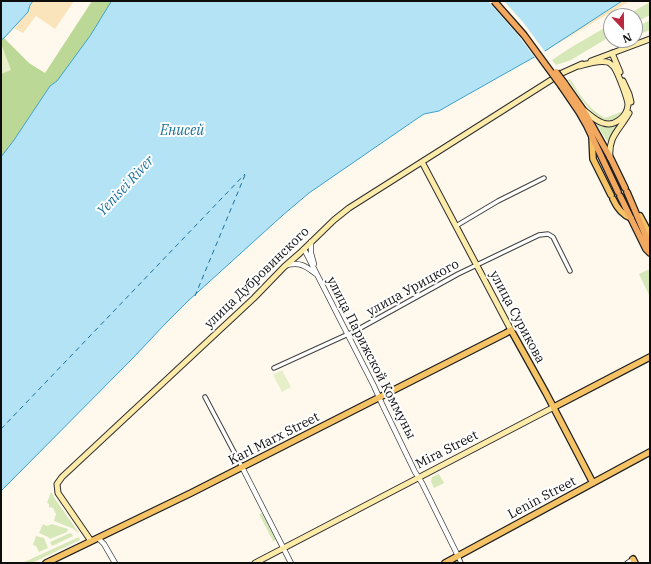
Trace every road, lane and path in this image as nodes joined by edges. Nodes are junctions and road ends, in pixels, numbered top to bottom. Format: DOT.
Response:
graph roads {
  1 [pos="494,1"];
  2 [pos="498,1"];
  3 [pos="650,40"];
  4 [pos="612,53"];
  5 [pos="579,66"];
  6 [pos="562,73"];
  7 [pos="551,80"];
  8 [pos="564,86"];
  9 [pos="584,111"];
  10 [pos="592,137"];
  11 [pos="610,159"];
  12 [pos="422,162"];
  13 [pos="544,178"];
  14 [pos="632,203"];
  15 [pos="631,218"];
  16 [pos="456,226"];
  17 [pos="650,235"];
  18 [pos="311,242"];
  19 [pos="650,246"];
  20 [pos="304,249"];
  21 [pos="650,253"];
  22 [pos="477,265"];
  23 [pos="285,266"];
  24 [pos="570,271"];
  25 [pos="317,275"];
  26 [pos="510,330"];
  27 [pos="348,335"];
  28 [pos="650,357"];
  29 [pos="274,368"];
  30 [pos="205,396"];
  31 [pos="379,397"];
  32 [pos="554,407"];
  33 [pos="650,452"];
  34 [pos="242,467"];
  35 [pos="418,477"];
  36 [pos="593,483"];
  37 [pos="98,538"];
  38 [pos="91,541"];
  39 [pos="284,548"];
  40 [pos="458,556"];
  41 [pos="634,561"];
  42 [pos="46,563"];
  43 [pos="115,563"];
  44 [pos="255,563"];
  45 [pos="291,563"];
  46 [pos="445,563"];
  47 [pos="461,563"];
  48 [pos="627,563"];
  1 -- 8 [label="highway, bridge"];
  2 -- 8 [label="highway, bridge"];
  3 -- 4 [label="main road"];
  4 -- 5 [label="main road"];
  4 -- 11 [label="main road"];
  5 -- 6 [label="main road"];
  5 -- 9 [label="main road"];
  7 -- 12 [label="main road, улица Дубровинского"];
  8 -- 9 [label="highway"];
  8 -- 10 [label="highway"];
  9 -- 11 [label="highway"];
  10 -- 15 [label="highway"];
  10 -- 15 [label="main road"];
  11 -- 14 [label="highway"];
  12 -- 16 [label="main road, улица Сурикова"];
  12 -- 18 [label="main road, улица Дубровинского"];
  13 -- 16 [label="street"];
  14 -- 17 [label="main road"];
  14 -- 19 [label="highway"];
  15 -- 21 [label="highway"];
  16 -- 22 [label="main road, улица Сурикова"];
  18 -- 20 [label="main road, улица Дубровинского"];
  18 -- 25 [label="street"];
  20 -- 23 [label="main road, улица Дубровинского"];
  20 -- 25 [label="street, улица Парижской Коммуны"];
  22 -- 24 [label="street, улица Урицкого"];
  22 -- 26 [label="main road, улица Сурикова"];
  22 -- 27 [label="street, улица Урицкого"];
  23 -- 25 [label="street"];
  23 -- 38 [label="main road, улица Дубровинского"];
  25 -- 27 [label="street, улица Парижской Коммуны"];
  26 -- 31 [label="main road, Karl Marx Street"];
  26 -- 32 [label="main road, улица Сурикова"];
  27 -- 29 [label="street, улица Урицкого"];
  27 -- 31 [label="street, улица Парижской Коммуны"];
  28 -- 32 [label="main road, Mira Street"];
  30 -- 34 [label="street"];
  31 -- 34 [label="main road, Karl Marx Street"];
  31 -- 35 [label="street, улица Парижской Коммуны"];
  32 -- 35 [label="main road, Mira Street"];
  32 -- 36 [label="main road, улица Сурикова"];
  33 -- 36 [label="main road, Lenin Street"];
  34 -- 37 [label="main road, Karl Marx Street"];
  34 -- 39 [label="street"];
  35 -- 39 [label="main road, Mira Street"];
  35 -- 40 [label="street, улица Парижской Коммуны"];
  36 -- 40 [label="main road, Lenin Street"];
  37 -- 38 [label="main road, Karl Marx Street"];
  37 -- 43 [label="street"];
  38 -- 42 [label="main road, Karl Marx Street"];
  39 -- 44 [label="main road, Mira Street"];
  39 -- 45 [label="street"];
  40 -- 46 [label="main road, Lenin Street"];
  40 -- 47 [label="street, улица Парижской Коммуны"];
  41 -- 48 [label="street"];
}
